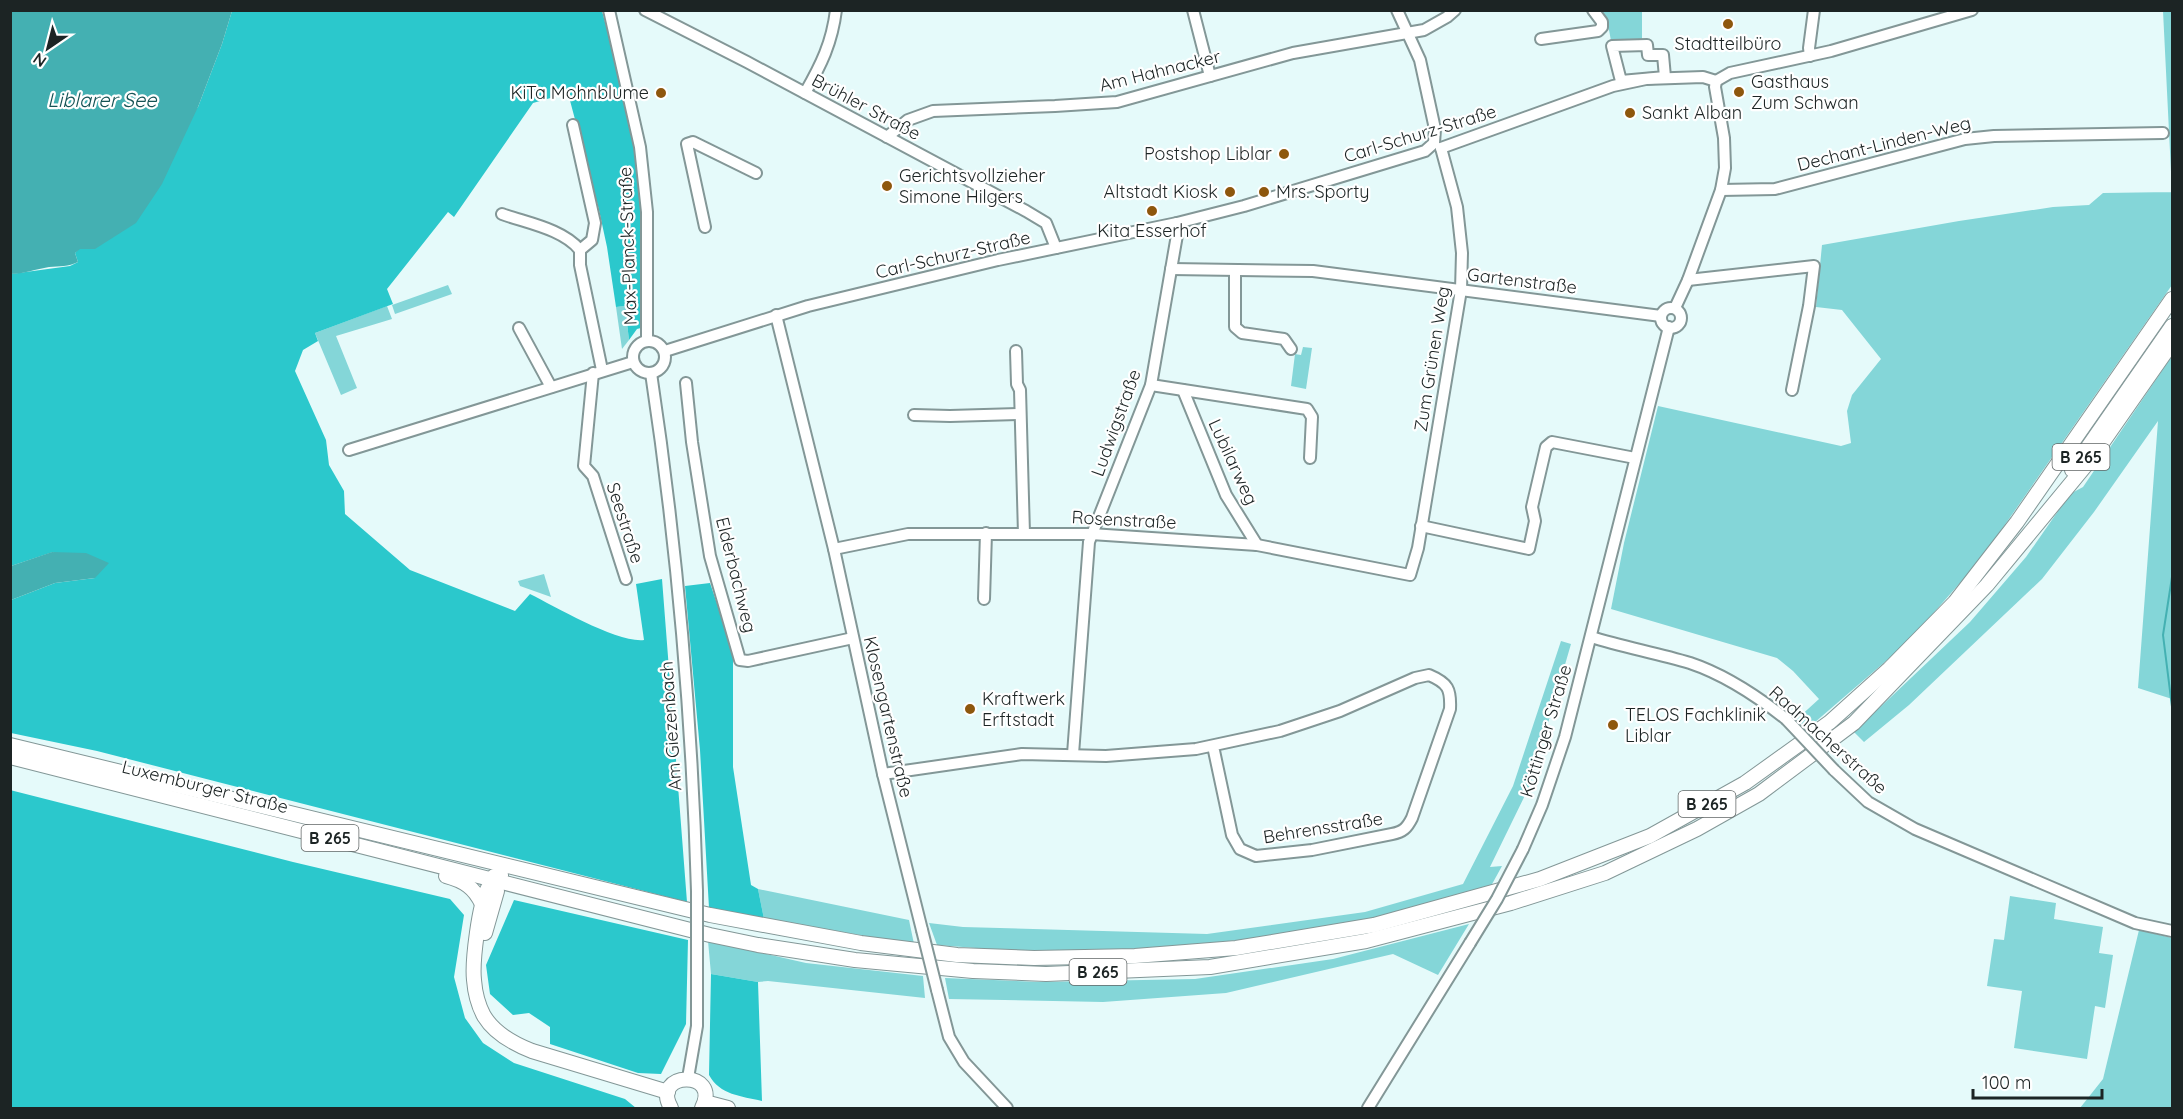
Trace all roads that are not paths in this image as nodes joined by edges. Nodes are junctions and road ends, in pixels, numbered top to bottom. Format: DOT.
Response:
graph roads {
  1 [pos="645,10"];
  2 [pos="836,10"];
  3 [pos="1193,10"];
  4 [pos="1397,10"];
  5 [pos="1455,10"];
  6 [pos="1593,10"];
  7 [pos="1814,10"];
  8 [pos="1972,10"];
  9 [pos="610,11"];
  10 [pos="1408,32"];
  11 [pos="1541,39"];
  12 [pos="1647,45"];
  13 [pos="1810,56"];
  14 [pos="1210,76"];
  15 [pos="1716,81"];
  16 [pos="805,93"];
  17 [pos="573,125"];
  18 [pos="2163,133"];
  19 [pos="888,137"];
  20 [pos="1437,146"];
  21 [pos="756,173"];
  22 [pos="1721,190"];
  23 [pos="502,214"];
  24 [pos="1177,223"];
  25 [pos="705,227"];
  26 [pos="1056,248"];
  27 [pos="580,250"];
  28 [pos="1171,269"];
  29 [pos="1235,271"];
  30 [pos="1688,280"];
  31 [pos="1461,290"];
  32 [pos="2172,300"];
  33 [pos="1675,308"];
  34 [pos="776,315"];
  35 [pos="1661,316"];
  36 [pos="2172,326"];
  37 [pos="1669,327"];
  38 [pos="519,328"];
  39 [pos="647,340"];
  40 [pos="2172,343"];
  41 [pos="1292,349"];
  42 [pos="664,351"];
  43 [pos="1016,351"];
  44 [pos="633,362"];
  45 [pos="598,372"];
  46 [pos="651,373"];
  47 [pos="686,383"];
  48 [pos="1151,385"];
  49 [pos="551,387"];
  50 [pos="1183,390"];
  51 [pos="1792,390"];
  52 [pos="1019,414"];
  53 [pos="914,415"];
  54 [pos="349,450"];
  55 [pos="1310,458"];
  56 [pos="1635,458"];
  57 [pos="1421,526"];
  58 [pos="986,533"];
  59 [pos="1024,534"];
  60 [pos="1091,534"];
  61 [pos="1257,545"];
  62 [pos="834,549"];
  63 [pos="1410,575"];
  64 [pos="626,579"];
  65 [pos="1987,585"];
  66 [pos="984,599"];
  67 [pos="1591,637"];
  68 [pos="853,638"];
  69 [pos="10,745"];
  70 [pos="1213,746"];
  71 [pos="1072,754"];
  72 [pos="10,757"];
  73 [pos="883,774"];
  74 [pos="165,795"];
  75 [pos="414,842"];
  76 [pos="496,879"];
  77 [pos="534,889"];
  78 [pos="487,906"];
  79 [pos="774,928"];
  80 [pos="2172,931"];
  81 [pos="688,1078"];
  82 [pos="668,1092"];
  83 [pos="703,1105"];
  84 [pos="671,1108"];
  85 [pos="728,1108"];
  86 [pos="1007,1108"];
  87 [pos="1368,1108"];
  1 -- 16 [label="street, Brühler Straße"];
  2 -- 16 [label="street"];
  3 -- 14 [label="street"];
  4 -- 10 [label="street, Zum Grünen Weg"];
  5 -- 10 [label="street, Am Hahnacker"];
  6 -- 11 [label="street"];
  7 -- 13 [label="street"];
  8 -- 13 [label="street, Carl-Schurz-Straße"];
  9 -- 39 [label="street, Max-Planck-Straße"];
  10 -- 14 [label="street, Am Hahnacker"];
  10 -- 20 [label="street, Zum Grünen Weg"];
  12 -- 12 [label="street"];
  13 -- 15 [label="street, Carl-Schurz-Straße"];
  14 -- 19 [label="street, Am Hahnacker"];
  15 -- 20 [label="street, Carl-Schurz-Straße"];
  15 -- 22 [label="street"];
  16 -- 19 [label="street, Brühler Straße"];
  17 -- 27 [label="street"];
  18 -- 22 [label="street, Dechant-Linden-Weg"];
  19 -- 26 [label="street, Brühler Straße"];
  20 -- 24 [label="street, Carl-Schurz-Straße"];
  20 -- 31 [label="street, Zum Grünen Weg"];
  21 -- 25 [label="street"];
  22 -- 30 [label="street"];
  23 -- 27 [label="street"];
  24 -- 26 [label="street, Carl-Schurz-Straße"];
  24 -- 28 [label="street, Ludwigstraße"];
  26 -- 34 [label="street, Carl-Schurz-Straße"];
  27 -- 45 [label="street, Seestraße"];
  28 -- 29 [label="street, Gartenstraße"];
  28 -- 48 [label="street, Ludwigstraße"];
  29 -- 31 [label="street, Gartenstraße"];
  29 -- 41 [label="street"];
  30 -- 33 [label="street"];
  30 -- 51 [label="street"];
  31 -- 35 [label="street, Gartenstraße"];
  31 -- 57 [label="street, Zum Grünen Weg"];
  32 -- 79 [label="main road, B 265"];
  33 -- 35 [label="street"];
  33 -- 37 [label="street"];
  34 -- 42 [label="street, Carl-Schurz-Straße"];
  34 -- 62 [label="street, Klosengartenstraße"];
  35 -- 37 [label="street"];
  36 -- 65 [label="main road, B 265"];
  37 -- 56 [label="street, Köttinger Straße"];
  38 -- 49 [label="street"];
  39 -- 42 [label="street"];
  39 -- 44 [label="street"];
  40 -- 65 [label="main road"];
  42 -- 46 [label="street"];
  43 -- 52 [label="street"];
  44 -- 45 [label="street"];
  44 -- 46 [label="street"];
  45 -- 49 [label="street"];
  45 -- 64 [label="street, Seestraße"];
  46 -- 81 [label="street, Am Giezenbach, bridge"];
  47 -- 68 [label="street, Elderbachweg"];
  48 -- 50 [label="street"];
  48 -- 60 [label="street, Ludwigstraße"];
  49 -- 54 [label="street"];
  50 -- 55 [label="street"];
  50 -- 61 [label="street, Lubilarweg"];
  52 -- 53 [label="street"];
  52 -- 59 [label="street"];
  56 -- 57 [label="street"];
  56 -- 67 [label="street, Köttinger Straße"];
  57 -- 63 [label="street, Zum Grünen Weg"];
  58 -- 59 [label="street, Rosenstraße"];
  58 -- 62 [label="street, Rosenstraße"];
  58 -- 66 [label="street"];
  59 -- 60 [label="street, Rosenstraße"];
  60 -- 61 [label="street, Rosenstraße"];
  60 -- 71 [label="street, Ludwigstraße"];
  61 -- 63 [label="street, Rosenstraße"];
  62 -- 68 [label="street, Klosengartenstraße"];
  65 -- 77 [label="main road, B 265"];
  67 -- 80 [label="street, Radmacherstraße, bridge"];
  67 -- 87 [label="street, Köttinger Straße, bridge"];
  68 -- 73 [label="street, Klosengartenstraße"];
  69 -- 75 [label="main road, Luxemburger Straße / B 265"];
  70 -- 70 [label="street, Behrensstraße"];
  70 -- 71 [label="street, Behrensstraße"];
  71 -- 73 [label="street, Behrensstraße"];
  72 -- 74 [label="main road, Luxemburger Straße / B 265"];
  73 -- 86 [label="street, Klosengartenstraße, bridge"];
  74 -- 76 [label="main road, Luxemburger Straße / B 265"];
  74 -- 78 [label="main road"];
  75 -- 76 [label="main road"];
  75 -- 79 [label="main road, B 265"];
  76 -- 77 [label="main road, B 265"];
  76 -- 78 [label="main road"];
  76 -- 79 [label="main road"];
  77 -- 78 [label="main road, B 265"];
  78 -- 82 [label="main road"];
  81 -- 82 [label="main road"];
  81 -- 83 [label="main road"];
  82 -- 84 [label="main road"];
  83 -- 85 [label="main road"];
}
